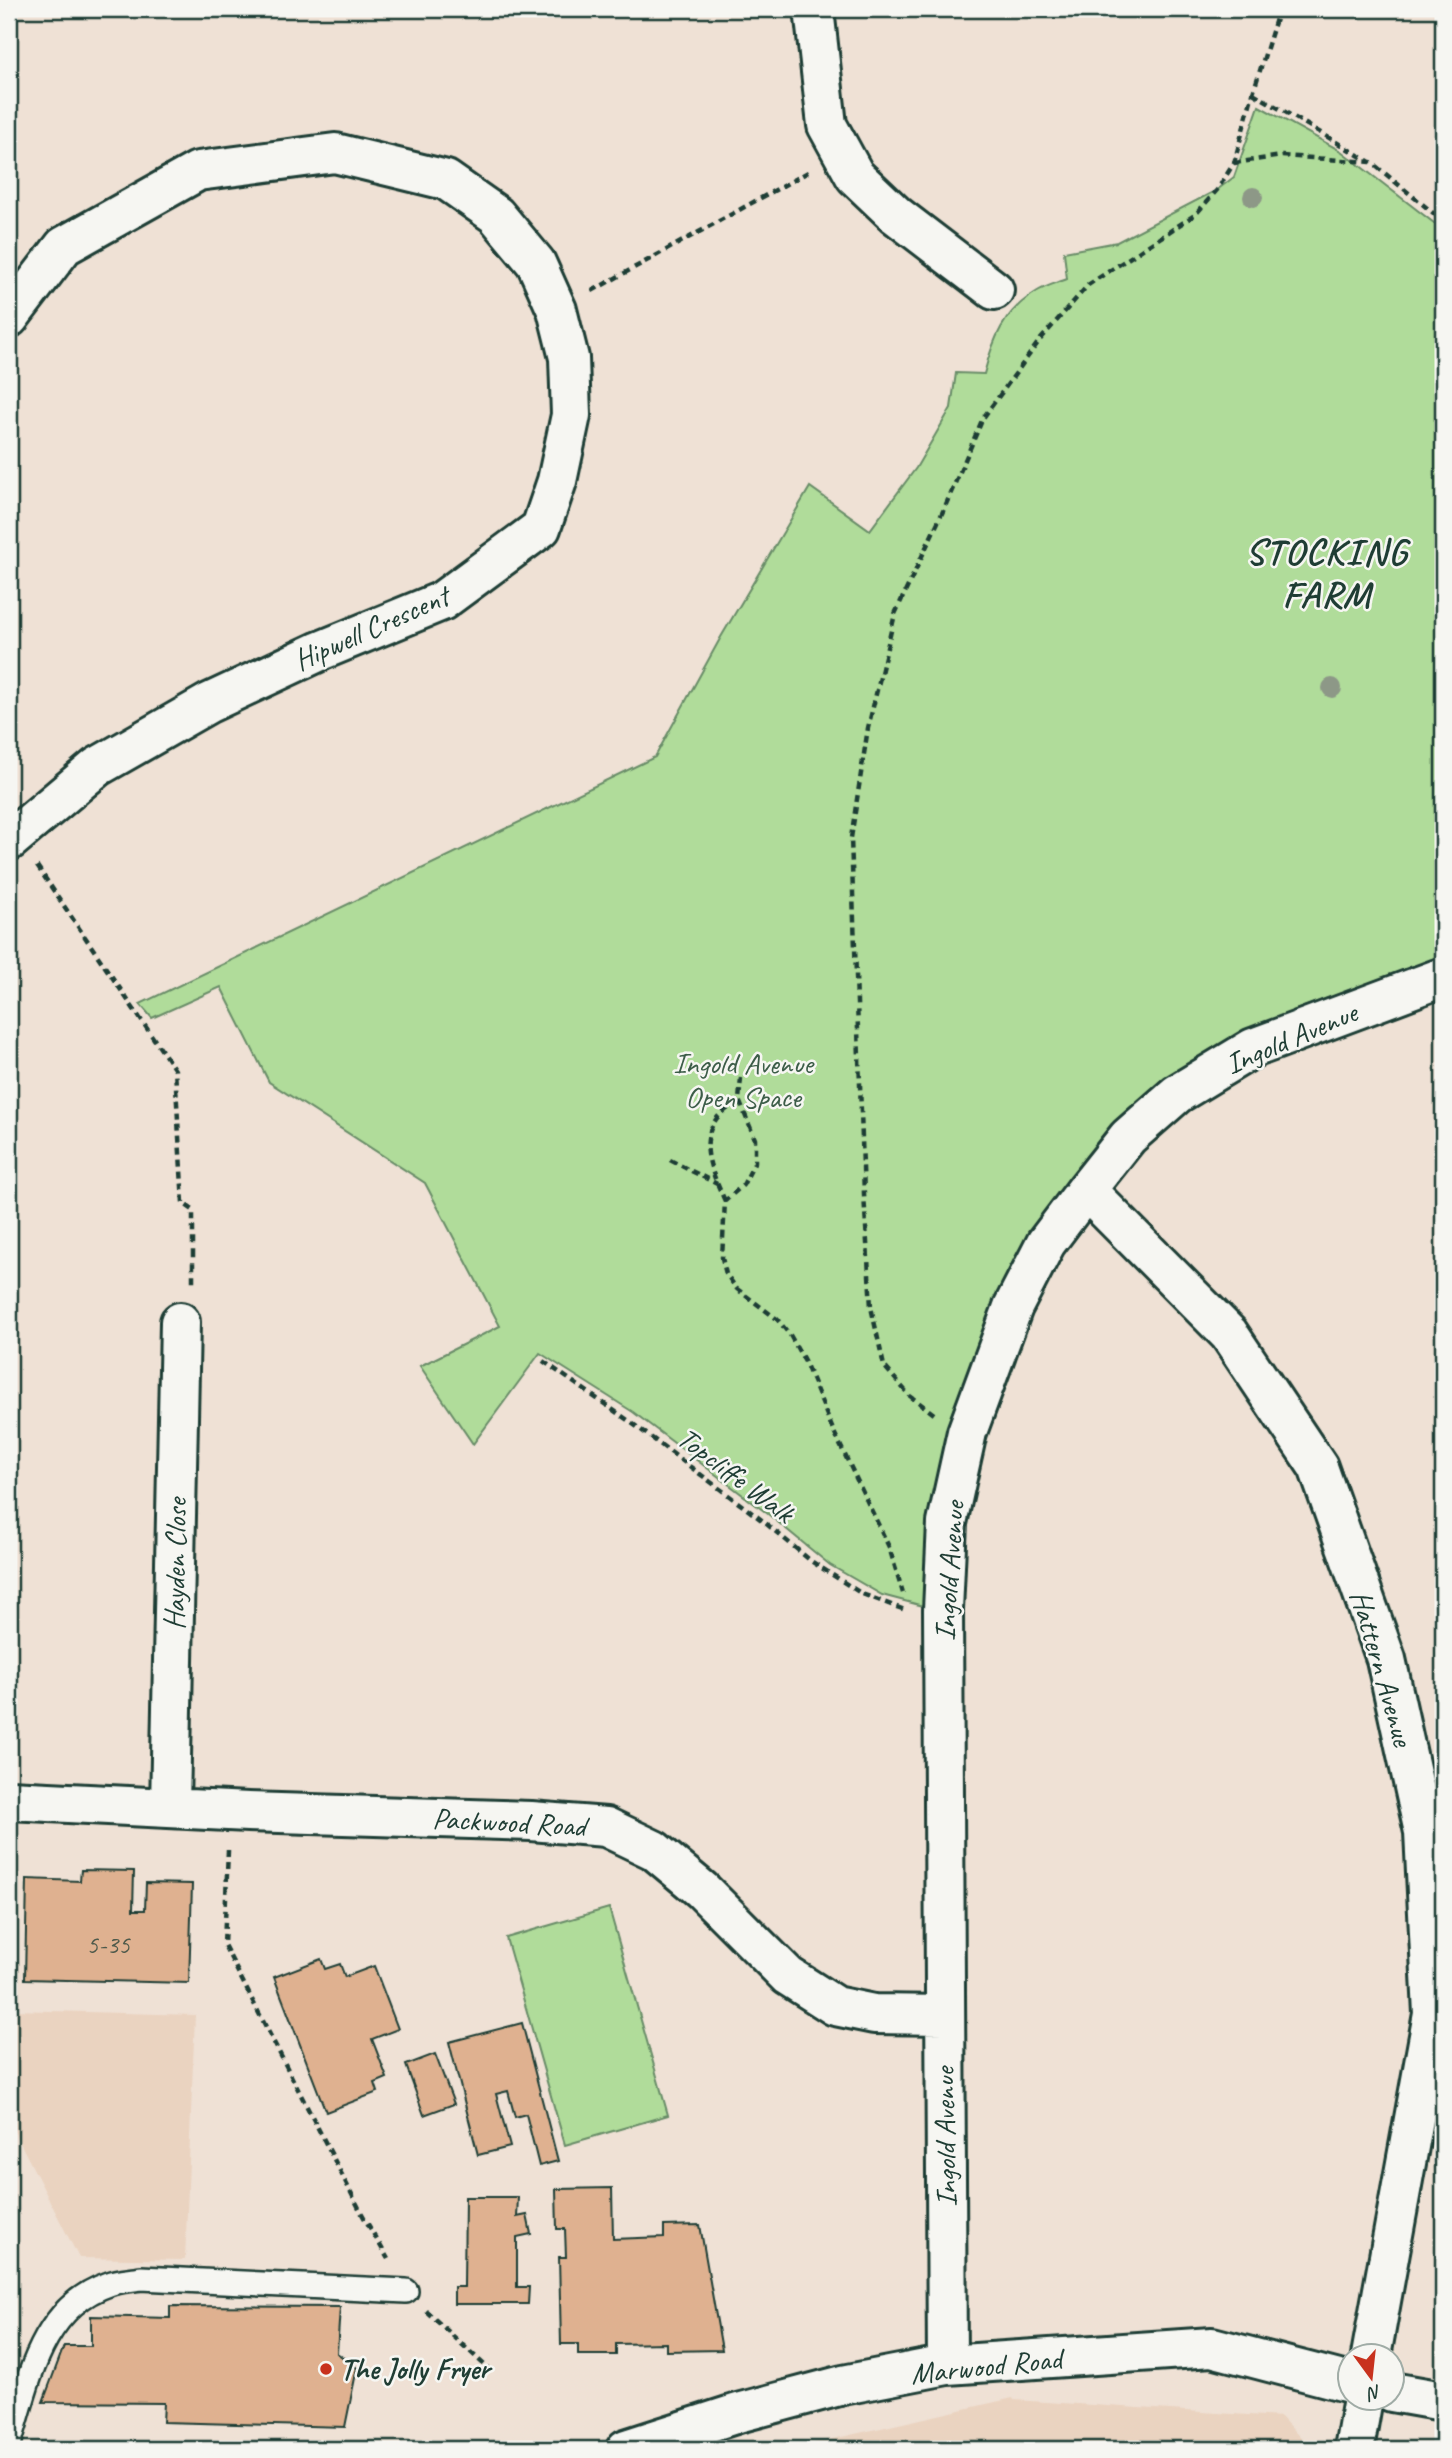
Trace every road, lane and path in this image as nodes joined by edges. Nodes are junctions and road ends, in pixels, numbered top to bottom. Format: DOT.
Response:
graph roads {
  1 [pos="814,9"];
  2 [pos="1279,9"];
  3 [pos="1253,93"];
  4 [pos="842,153"];
  5 [pos="1371,162"];
  6 [pos="1234,163"];
  7 [pos="1443,221"];
  8 [pos="994,290"];
  9 [pos="557,310"];
  10 [pos="9,318"];
  11 [pos="13,838"];
  12 [pos="1443,977"];
  13 [pos="741,1077"];
  14 [pos="739,1100"];
  15 [pos="670,1160"];
  16 [pos="718,1184"];
  17 [pos="1086,1190"];
  18 [pos="725,1201"];
  19 [pos="180,1322"];
  20 [pos="543,1362"];
  21 [pos="967,1432"];
  22 [pos="9,1800"];
  23 [pos="170,1806"];
  24 [pos="229,1811"];
  25 [pos="1438,2014"];
  26 [pos="944,2015"];
  27 [pos="406,2291"];
  28 [pos="1374,2342"];
  29 [pos="947,2365"];
  30 [pos="491,2371"];
  31 [pos="1336,2379"];
  32 [pos="1406,2395"];
  33 [pos="1443,2402"];
  34 [pos="1361,2412"];
  35 [pos="9,2444"];
  36 [pos="626,2449"];
  37 [pos="1354,2449"];
  1 -- 4 [label="street"];
  2 -- 3 [label="path"];
  3 -- 5 [label="path"];
  3 -- 6 [label="path"];
  4 -- 8 [label="street"];
  4 -- 9 [label="path"];
  5 -- 6 [label="path"];
  5 -- 7 [label="path"];
  6 -- 21 [label="path"];
  9 -- 10 [label="street, Hipwell Crescent"];
  9 -- 11 [label="street, Hipwell Crescent"];
  11 -- 19 [label="path"];
  12 -- 17 [label="street, Ingold Avenue"];
  13 -- 14 [label="path"];
  14 -- 16 [label="path"];
  14 -- 18 [label="path"];
  15 -- 16 [label="path"];
  16 -- 18 [label="path"];
  17 -- 21 [label="street, Ingold Avenue"];
  17 -- 25 [label="street, Hattern Avenue"];
  18 -- 20 [label="path, Topcliffe Walk"];
  19 -- 23 [label="street, Hayden Close"];
  21 -- 26 [label="street, Ingold Avenue"];
  22 -- 23 [label="street, Packwood Road"];
  23 -- 24 [label="street, Packwood Road"];
  24 -- 26 [label="street, Packwood Road"];
  24 -- 27 [label="path"];
  25 -- 28 [label="street, Hattern Avenue"];
  26 -- 29 [label="street, Ingold Avenue"];
  27 -- 30 [label="path"];
  27 -- 35 [label="lane"];
  29 -- 31 [label="street, Marwood Road"];
  29 -- 36 [label="street, Marwood Road"];
  32 -- 33 [label="street"];
  34 -- 37 [label="street"];
}
